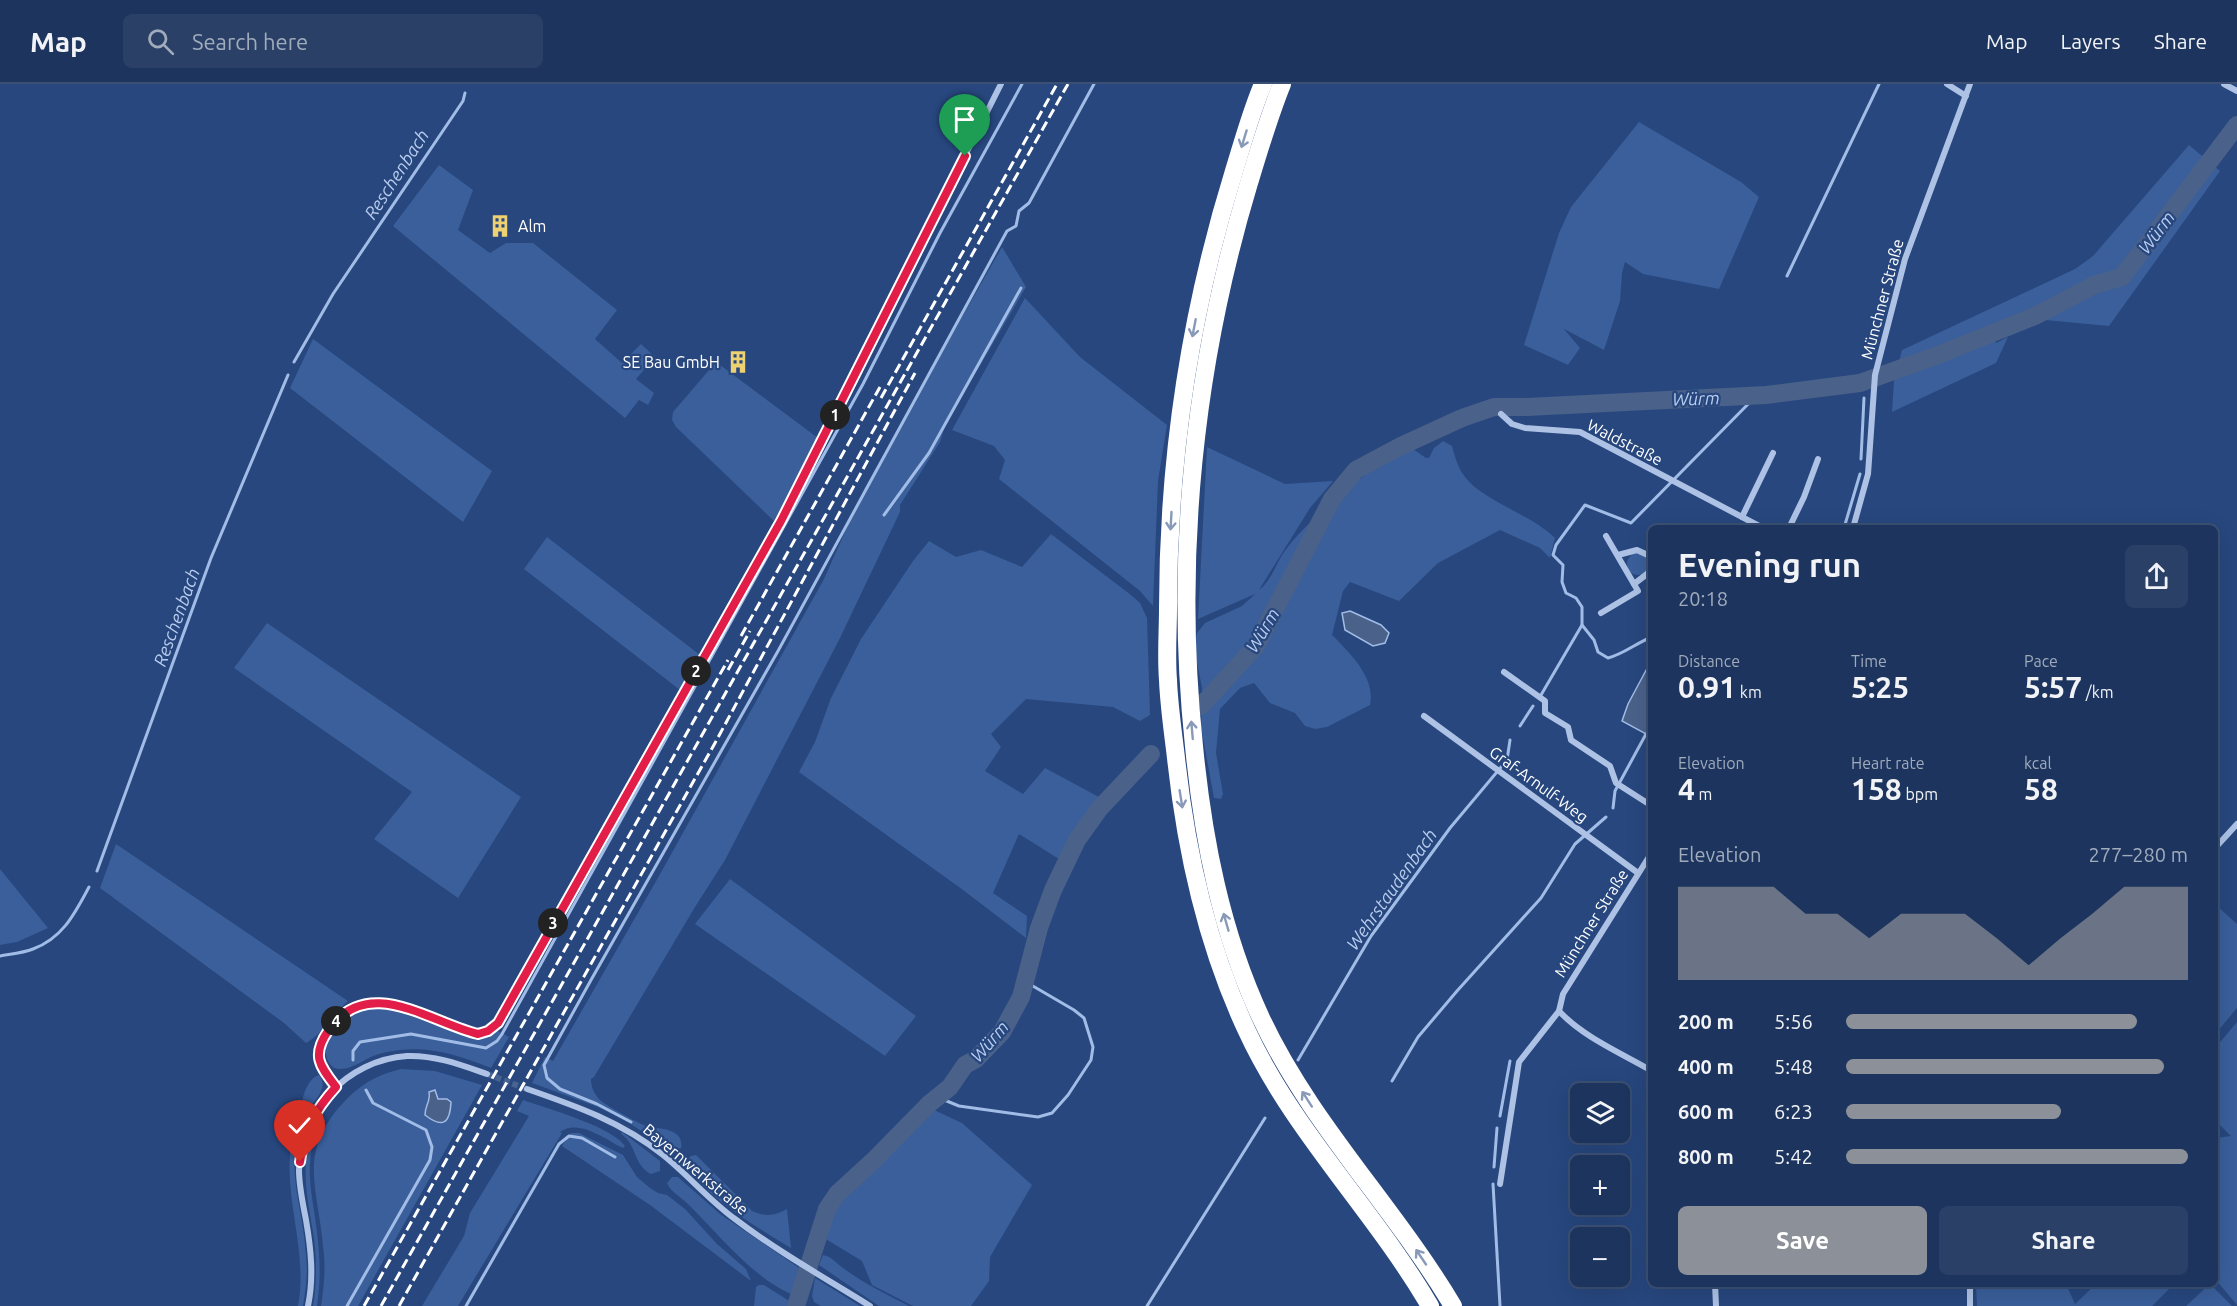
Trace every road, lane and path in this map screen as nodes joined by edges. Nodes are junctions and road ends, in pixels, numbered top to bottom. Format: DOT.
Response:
graph roads {
  1 [pos="1001,84"];
  2 [pos="1263,84"];
  3 [pos="1282,84"];
  4 [pos="1947,84"];
  5 [pos="1970,84"];
  6 [pos="2224,84"];
  7 [pos="2237,91"];
  8 [pos="1966,96"];
  9 [pos="1501,414"];
  10 [pos="1773,453"];
  11 [pos="1818,459"];
  12 [pos="1742,517"];
  13 [pos="1757,525"];
  14 [pos="1790,525"];
  15 [pos="1854,525"];
  16 [pos="1606,536"];
  17 [pos="1618,555"];
  18 [pos="1648,555"];
  19 [pos="1648,573"];
  20 [pos="1634,584"];
  21 [pos="1601,613"];
  22 [pos="1504,672"];
  23 [pos="1424,716"];
  24 [pos="1648,803"];
  25 [pos="2237,824"];
  26 [pos="2218,845"];
  27 [pos="1648,858"];
  28 [pos="1638,873"];
  29 [pos="1558,1011"];
  30 [pos="1648,1069"];
  31 [pos="487,1074"];
  32 [pos="336,1087"];
  33 [pos="527,1089"];
  34 [pos="1500,1184"];
  35 [pos="1715,1287"];
  36 [pos="1970,1287"];
  37 [pos="308,1306"];
  38 [pos="870,1306"];
  39 [pos="1430,1306"];
  40 [pos="1453,1306"];
  41 [pos="1716,1306"];
  42 [pos="1970,1306"];
  1 -- 32 [label="street"];
  2 -- 39 [label="highway, one-way"];
  40 -- 3 [label="highway, one-way"];
  4 -- 8 [label="street"];
  5 -- 8 [label="street, Münchner Straße"];
  6 -- 7 [label="street"];
  8 -- 15 [label="street, Münchner Straße"];
  9 -- 12 [label="street, Waldstraße"];
  10 -- 12 [label="street"];
  11 -- 14 [label="street"];
  12 -- 13 [label="street, Waldstraße"];
  16 -- 17 [label="street"];
  17 -- 18 [label="street"];
  17 -- 20 [label="street"];
  19 -- 20 [label="street"];
  20 -- 21 [label="street"];
  22 -- 24 [label="street"];
  23 -- 28 [label="street, Graf-Arnulf-Weg"];
  25 -- 26 [label="street"];
  27 -- 28 [label="street, Münchner Straße"];
  28 -- 29 [label="street, Münchner Straße"];
  29 -- 30 [label="street"];
  29 -- 34 [label="street, Münchner Straße"];
  31 -- 32 [label="street"];
  32 -- 37 [label="street"];
  33 -- 38 [label="street, Bayernwerkstraße"];
  35 -- 41 [label="street"];
  36 -- 42 [label="street"];
}
